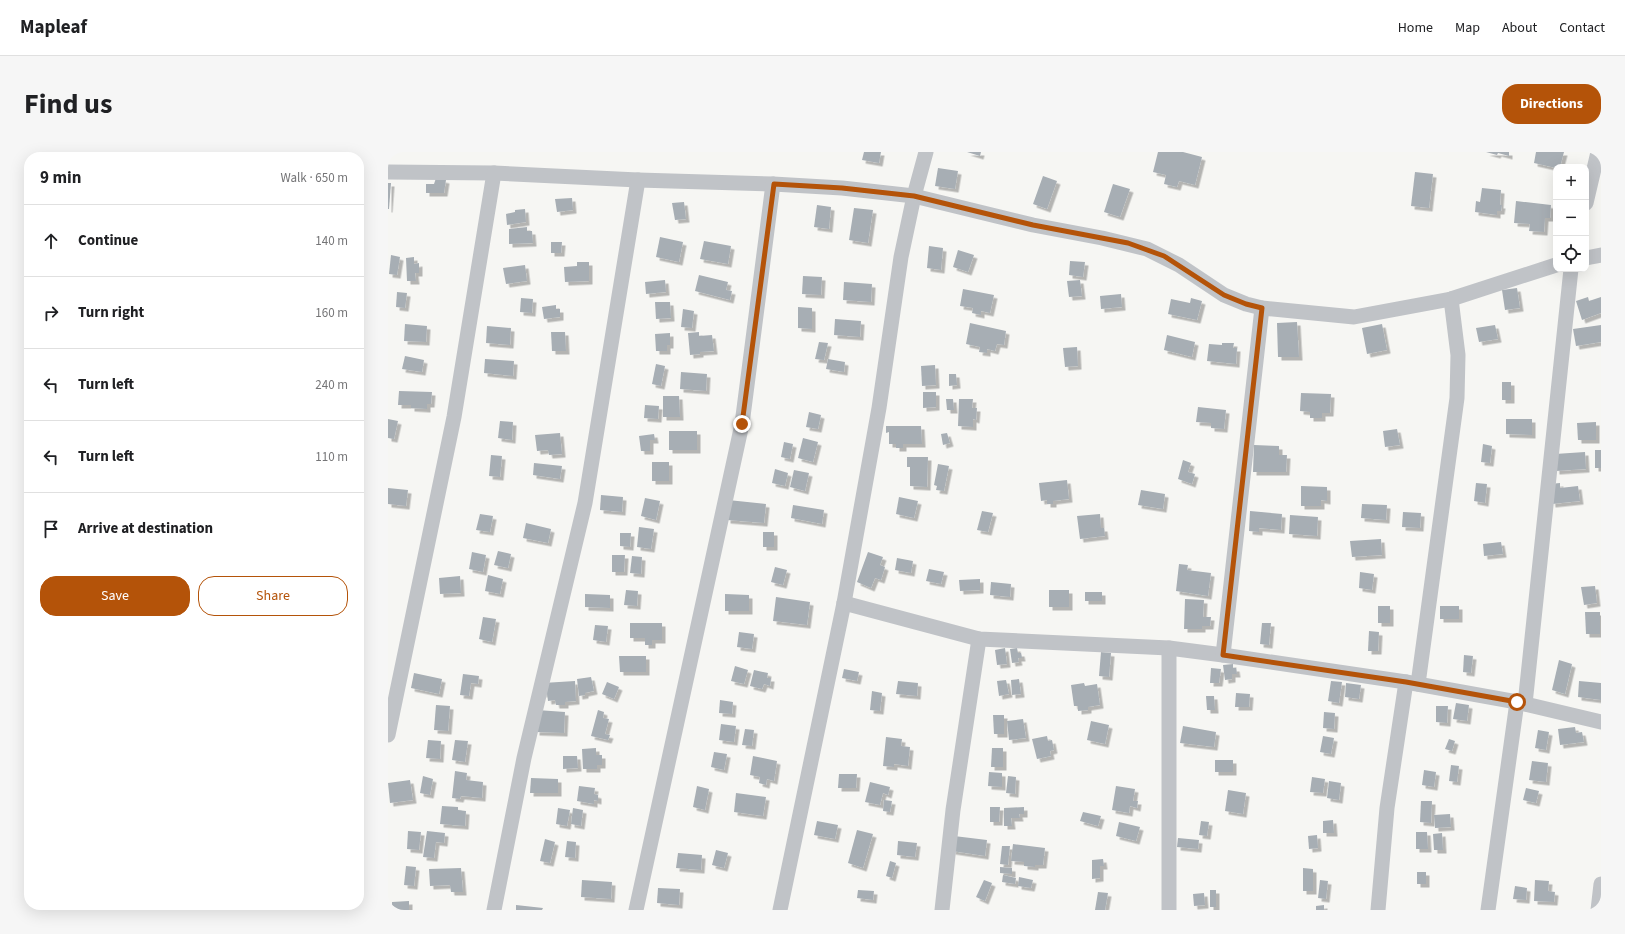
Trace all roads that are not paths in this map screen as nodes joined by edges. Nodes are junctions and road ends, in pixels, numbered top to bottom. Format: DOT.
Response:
graph roads {
  1 [pos="926,152"];
  2 [pos="1598,152"];
  3 [pos="388,172"];
  4 [pos="494,173"];
  5 [pos="638,180"];
  6 [pos="774,184"];
  7 [pos="914,196"];
  8 [pos="1587,200"];
  9 [pos="1601,255"];
  10 [pos="1589,257"];
  11 [pos="1553,266"];
  12 [pos="1572,272"];
  13 [pos="1451,299"];
  14 [pos="1262,308"];
  15 [pos="844,603"];
  16 [pos="979,639"];
  17 [pos="1169,648"];
  18 [pos="1223,655"];
  19 [pos="1412,683"];
  20 [pos="392,693"];
  21 [pos="1521,703"];
  22 [pos="1601,722"];
  23 [pos="388,735"];
  24 [pos="1601,884"];
  25 [pos="494,910"];
  26 [pos="636,910"];
  27 [pos="780,910"];
  28 [pos="942,910"];
  29 [pos="1169,910"];
  30 [pos="1378,910"];
  31 [pos="1488,910"];
  32 [pos="1598,910"];
  1 -- 7 [label="street"];
  2 -- 8 [label="street"];
  3 -- 4 [label="street"];
  4 -- 5 [label="street"];
  4 -- 20 [label="street"];
  5 -- 6 [label="street"];
  5 -- 25 [label="street"];
  6 -- 7 [label="street"];
  6 -- 26 [label="street"];
  7 -- 14 [label="street"];
  7 -- 15 [label="street"];
  9 -- 10 [label="street"];
  11 -- 13 [label="street"];
  12 -- 21 [label="street"];
  13 -- 14 [label="street"];
  13 -- 19 [label="street"];
  14 -- 18 [label="street"];
  15 -- 16 [label="street"];
  15 -- 27 [label="street"];
  16 -- 17 [label="street"];
  16 -- 28 [label="street"];
  17 -- 18 [label="street"];
  17 -- 29 [label="street"];
  18 -- 19 [label="street"];
  19 -- 21 [label="street"];
  19 -- 30 [label="street"];
  20 -- 23 [label="street"];
  21 -- 22 [label="street"];
  21 -- 31 [label="street"];
  24 -- 32 [label="street"];
}
